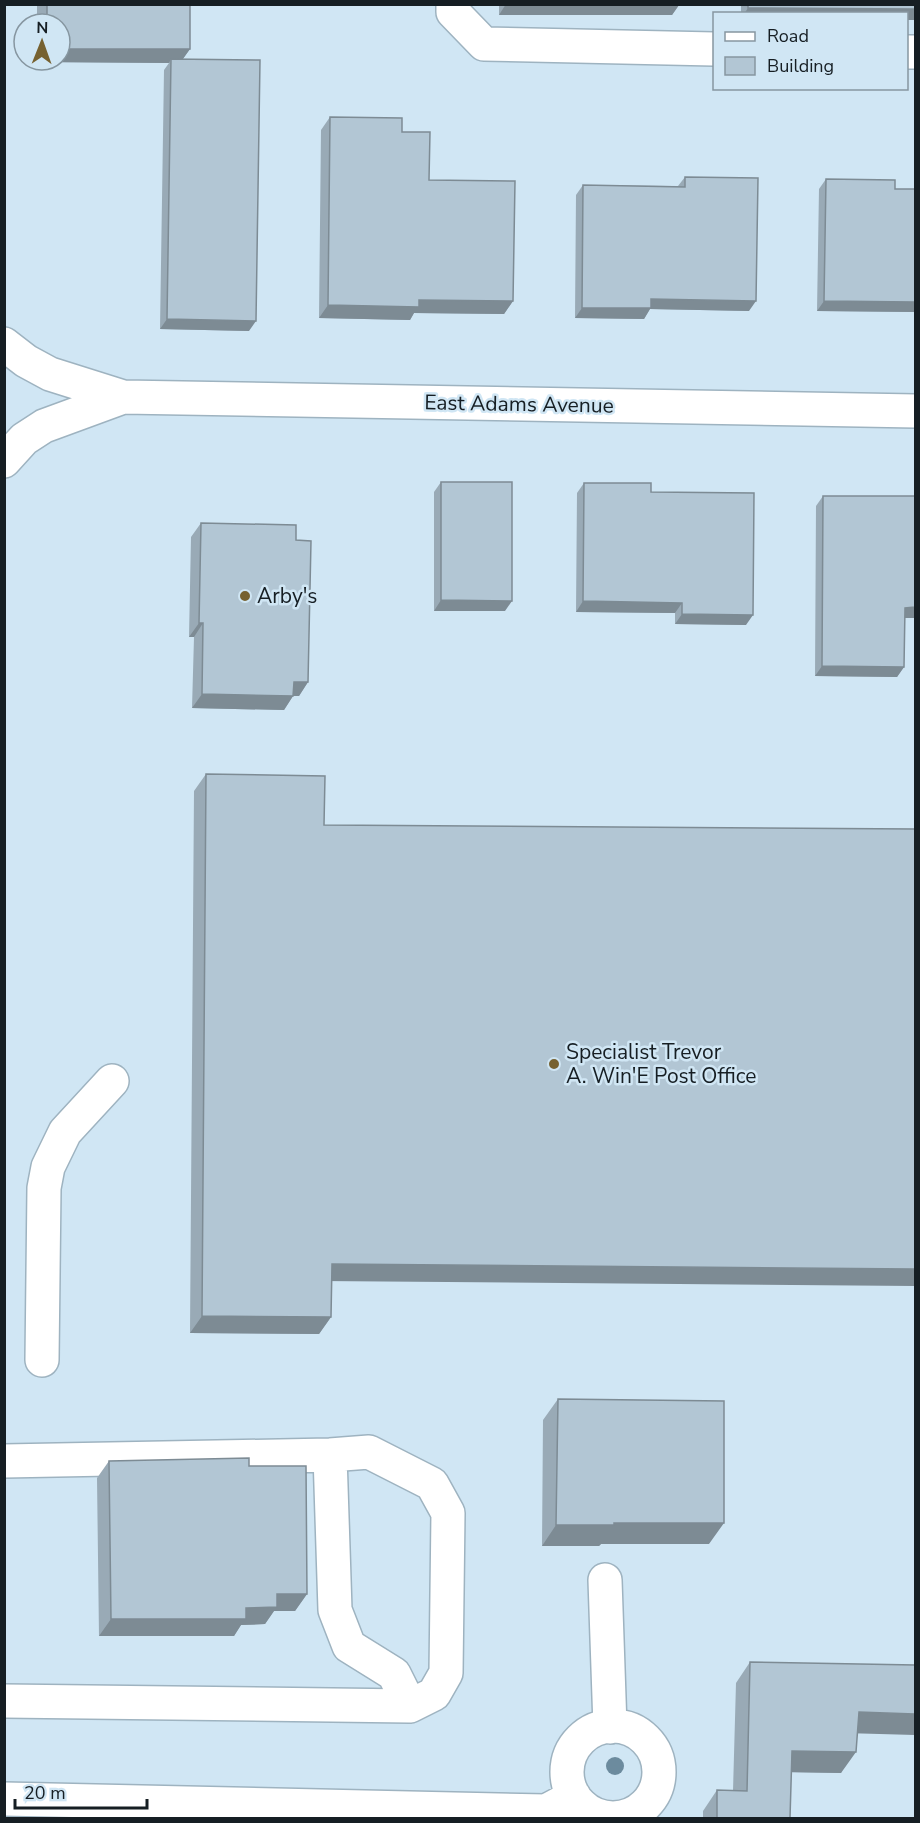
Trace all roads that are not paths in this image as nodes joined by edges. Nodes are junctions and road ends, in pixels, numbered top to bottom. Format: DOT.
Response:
graph roads {
  1 [pos="453,4"];
  2 [pos="713,48"];
  3 [pos="4,344"];
  4 [pos="123,397"];
  5 [pos="915,411"];
  6 [pos="4,461"];
  7 [pos="112,1081"];
  8 [pos="42,1360"];
  9 [pos="330,1455"];
  10 [pos="4,1461"];
  11 [pos="605,1580"];
  12 [pos="4,1701"];
  13 [pos="410,1706"];
  14 [pos="610,1727"];
  15 [pos="574,1796"];
  16 [pos="4,1799"];
  17 [pos="599,1817"];
  1 -- 2 [label="street"];
  3 -- 4 [label="street, East Adams Avenue"];
  4 -- 5 [label="street, East Adams Avenue"];
  4 -- 6 [label="street, East Adams Avenue"];
  7 -- 8 [label="street"];
  9 -- 10 [label="street"];
  9 -- 13 [label="street"];
  9 -- 13 [label="street"];
  11 -- 14 [label="street"];
  12 -- 13 [label="street"];
  14 -- 15 [label="street"];
  14 -- 17 [label="street"];
  15 -- 16 [label="street"];
  15 -- 17 [label="street"];
}
